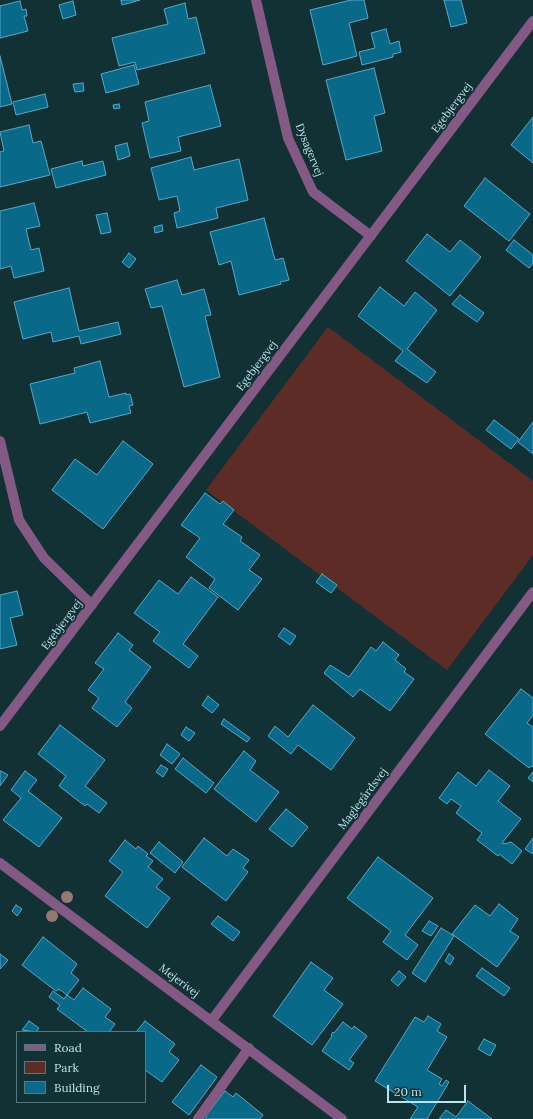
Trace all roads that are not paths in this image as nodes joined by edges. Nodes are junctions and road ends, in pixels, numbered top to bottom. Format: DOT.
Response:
graph roads {
  1 [pos="256,0"];
  2 [pos="533,21"];
  3 [pos="371,236"];
  4 [pos="0,441"];
  5 [pos="533,592"];
  6 [pos="92,605"];
  7 [pos="0,726"];
  8 [pos="0,863"];
  9 [pos="212,1020"];
  10 [pos="249,1048"];
  11 [pos="198,1119"];
  12 [pos="342,1119"];
  1 -- 3 [label="street, Dysagervej"];
  2 -- 3 [label="street, Egebjergvej"];
  3 -- 6 [label="street, Egebjergvej"];
  4 -- 6 [label="street"];
  5 -- 9 [label="street, Maglegårdsvej"];
  6 -- 7 [label="street, Egebjergvej"];
  8 -- 9 [label="street, Mejerivej"];
  9 -- 10 [label="street, Mejerivej"];
  10 -- 11 [label="street"];
  10 -- 12 [label="street, Mejerivej"];
}
